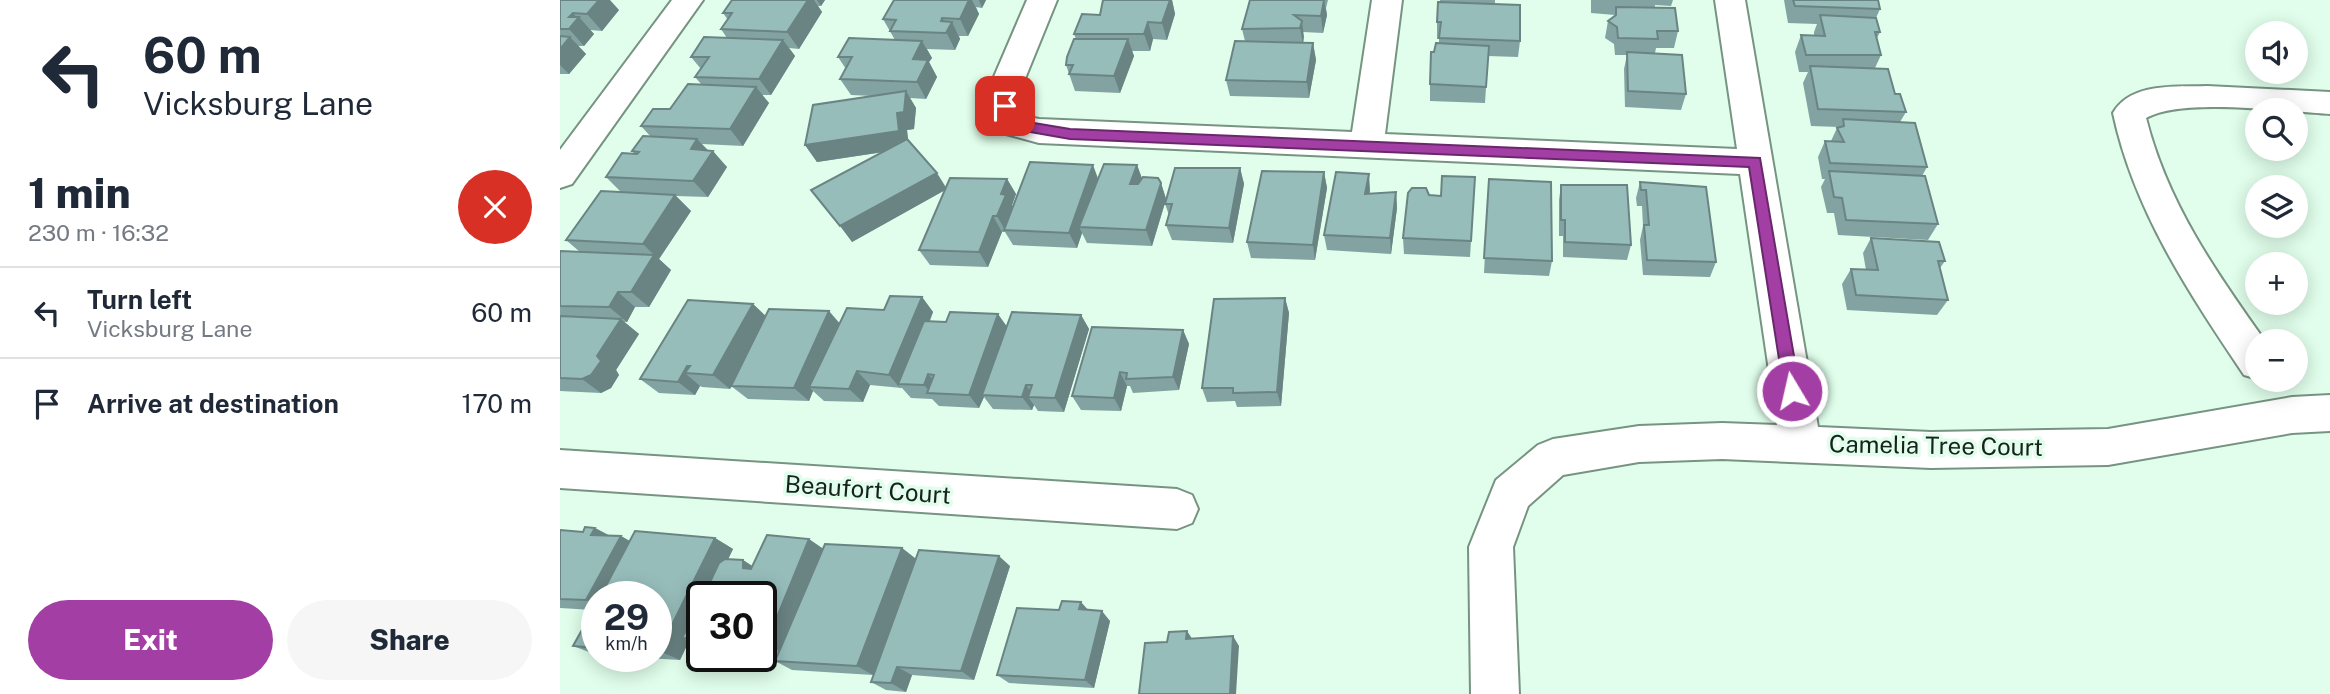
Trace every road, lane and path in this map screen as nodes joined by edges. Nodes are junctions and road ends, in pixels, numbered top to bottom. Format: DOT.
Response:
graph roads {
  1 [pos="688,0"];
  2 [pos="1042,0"];
  3 [pos="1387,0"];
  4 [pos="1730,0"];
  5 [pos="2330,103"];
  6 [pos="1367,145"];
  7 [pos="1755,162"];
  8 [pos="560,175"];
  9 [pos="2245,344"];
  10 [pos="2284,392"];
  11 [pos="2311,414"];
  12 [pos="1800,443"];
  13 [pos="560,469"];
  14 [pos="1177,509"];
  15 [pos="1495,694"];
  1 -- 8 [label="street"];
  2 -- 6 [label="street"];
  3 -- 6 [label="street"];
  4 -- 7 [label="street"];
  5 -- 9 [label="street"];
  6 -- 7 [label="street"];
  7 -- 12 [label="street"];
  10 -- 11 [label="street"];
  11 -- 12 [label="street, Camelia Tree Court"];
  12 -- 15 [label="street, Camelia Tree Court"];
  13 -- 14 [label="street, Beaufort Court"];
}
